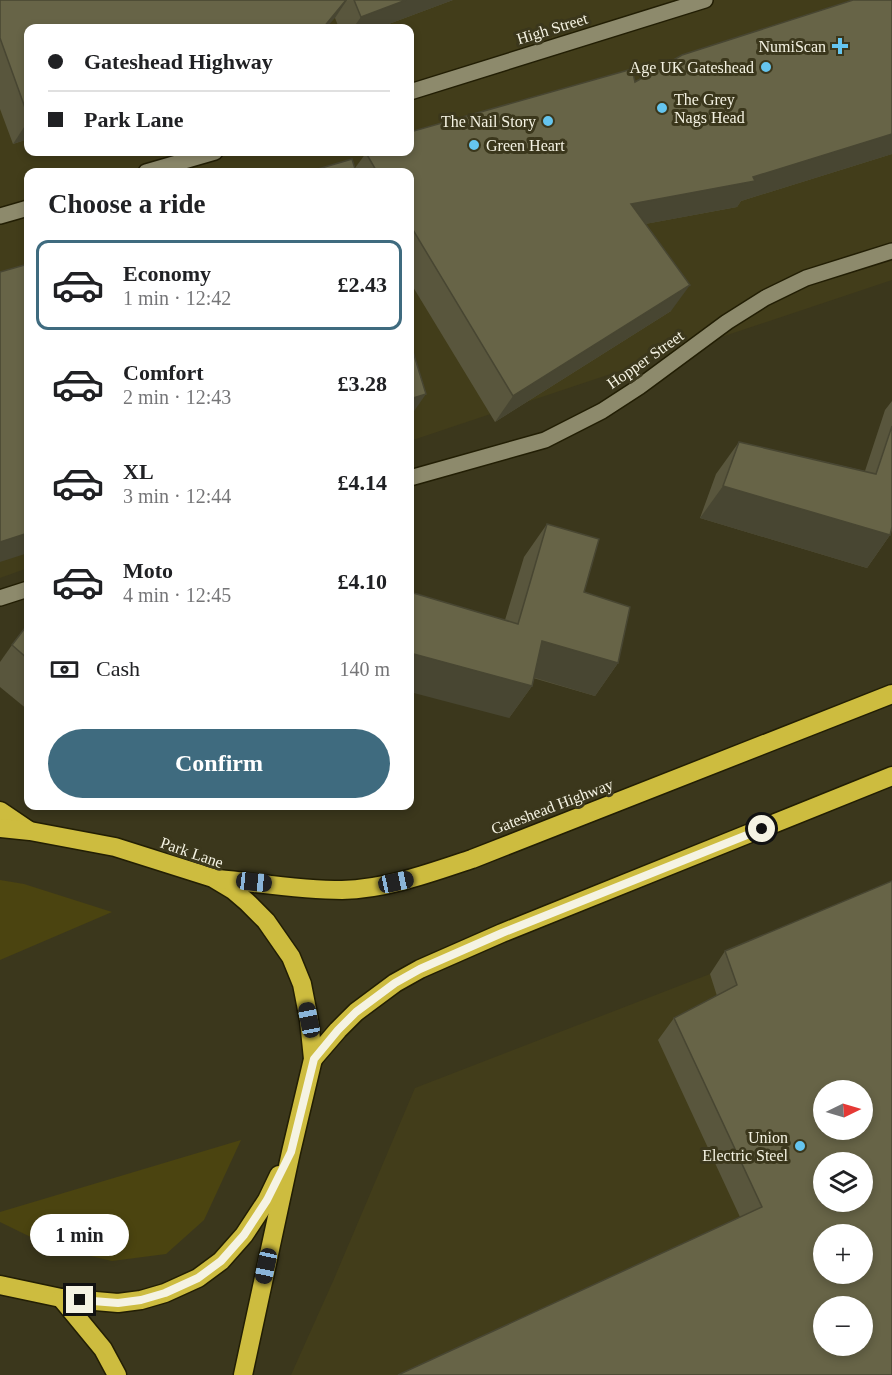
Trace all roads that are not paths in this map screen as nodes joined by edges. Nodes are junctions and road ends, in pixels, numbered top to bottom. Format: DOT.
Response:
graph roads {
  1 [pos="705,0"];
  2 [pos="414,91"];
  3 [pos="201,156"];
  4 [pos="160,168"];
  5 [pos="24,209"];
  6 [pos="0,216"];
  7 [pos="892,251"];
  8 [pos="414,477"];
  9 [pos="24,590"];
  10 [pos="0,598"];
  11 [pos="892,694"];
  12 [pos="892,776"];
  13 [pos="0,811"];
  14 [pos="0,828"];
  15 [pos="30,831"];
  16 [pos="213,878"];
  17 [pos="314,1059"];
  18 [pos="291,1152"];
  19 [pos="0,1286"];
  20 [pos="61,1298"];
  21 [pos="117,1375"];
  22 [pos="243,1375"];
  1 -- 2 [label="street, High Street"];
  3 -- 4 [label="street"];
  5 -- 6 [label="street"];
  7 -- 8 [label="street, Hopper Street"];
  9 -- 10 [label="street"];
  11 -- 16 [label="highway, Gateshead Highway"];
  12 -- 17 [label="highway"];
  13 -- 15 [label="highway, Park Lane"];
  14 -- 15 [label="highway, Park Lane"];
  15 -- 16 [label="highway, Park Lane"];
  16 -- 17 [label="highway, Park Lane"];
  17 -- 18 [label="highway, Park Lane"];
  18 -- 20 [label="highway, Park Lane"];
  18 -- 22 [label="highway, Park Lane"];
  19 -- 20 [label="highway, Park Lane"];
  20 -- 21 [label="highway"];
}
